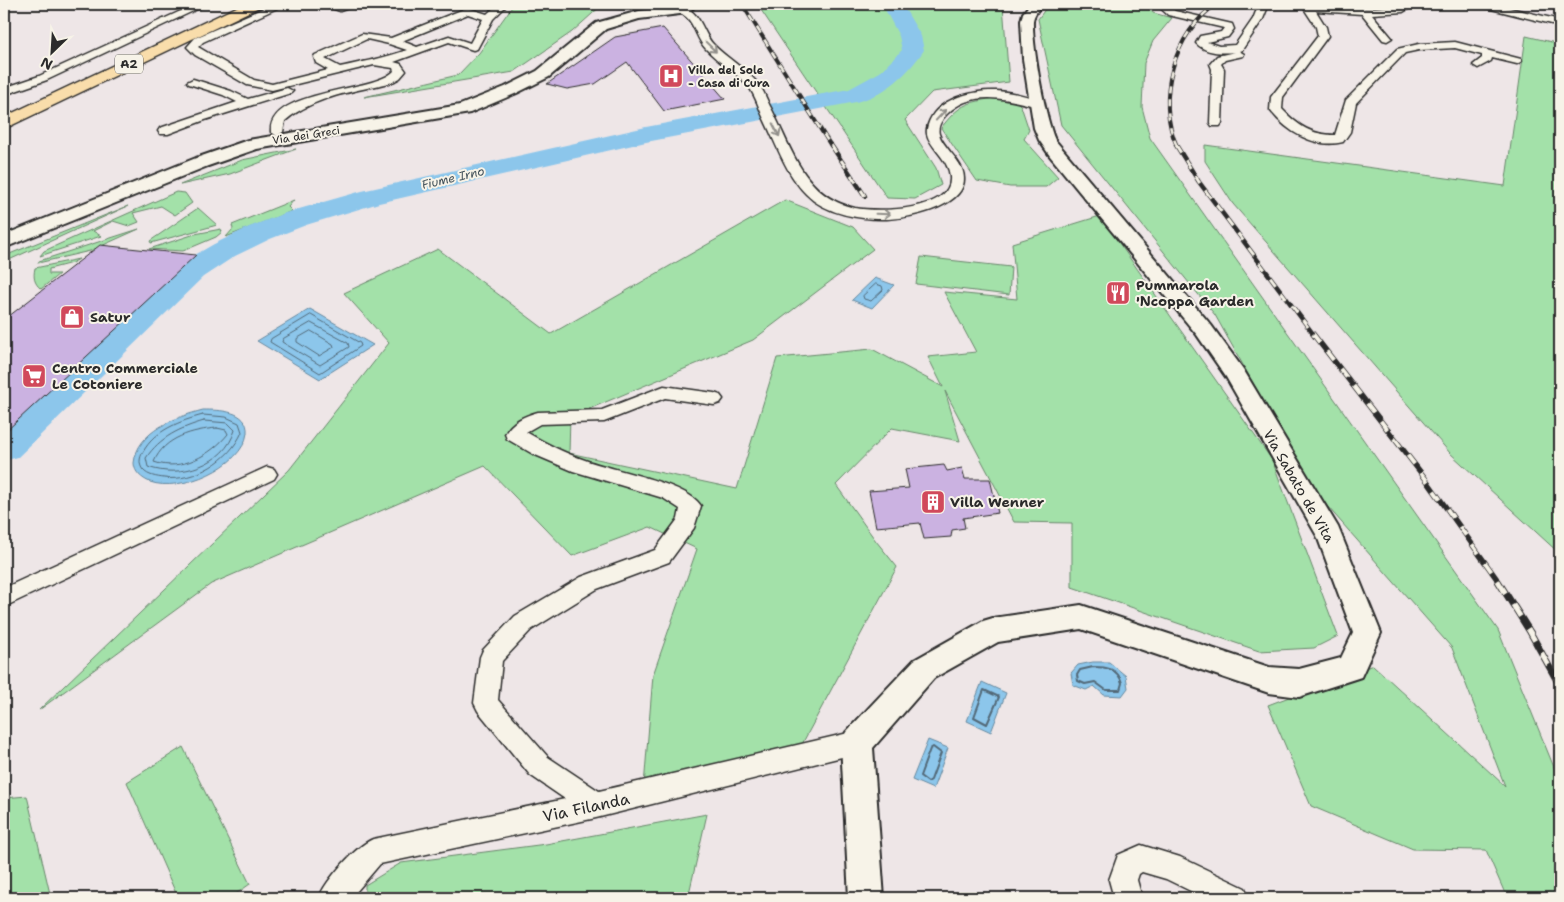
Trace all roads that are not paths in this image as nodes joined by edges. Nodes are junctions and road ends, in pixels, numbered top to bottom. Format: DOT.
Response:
graph roads {
  1 [pos="203,4"];
  2 [pos="232,4"];
  3 [pos="254,4"];
  4 [pos="281,4"];
  5 [pos="326,4"];
  6 [pos="354,4"];
  7 [pos="392,4"];
  8 [pos="405,4"];
  9 [pos="503,4"];
  10 [pos="1036,4"];
  11 [pos="1161,4"];
  12 [pos="1264,4"];
  13 [pos="1482,4"];
  14 [pos="620,6"];
  15 [pos="1307,6"];
  16 [pos="686,7"];
  17 [pos="1403,9"];
  18 [pos="1365,12"];
  19 [pos="639,16"];
  20 [pos="489,18"];
  21 [pos="1560,23"];
  22 [pos="601,26"];
  23 [pos="1387,38"];
  24 [pos="1245,39"];
  25 [pos="392,41"];
  26 [pos="419,51"];
  27 [pos="1487,53"];
  28 [pos="1517,61"];
  29 [pos="384,62"];
  30 [pos="1478,65"];
  31 [pos="551,66"];
  32 [pos="339,71"];
  33 [pos="193,82"];
  34 [pos="754,86"];
  35 [pos="4,92"];
  36 [pos="1036,95"];
  37 [pos="247,103"];
  38 [pos="4,112"];
  39 [pos="4,124"];
  40 [pos="1216,124"];
  41 [pos="164,131"];
  42 [pos="277,132"];
  43 [pos="836,205"];
  44 [pos="4,234"];
  45 [pos="4,242"];
  46 [pos="714,399"];
  47 [pos="268,474"];
  48 [pos="4,598"];
  49 [pos="857,743"];
  50 [pos="596,805"];
  51 [pos="334,898"];
  52 [pos="866,898"];
  53 [pos="1128,898"];
  54 [pos="1235,898"];
  1 -- 35 [label="street"];
  2 -- 38 [label="highway, A2"];
  3 -- 39 [label="highway, A2"];
  4 -- 32 [label="street"];
  5 -- 6 [label="street"];
  7 -- 8 [label="street"];
  9 -- 20 [label="street"];
  10 -- 36 [label="street, Via Sabato de Vita"];
  11 -- 24 [label="street"];
  12 -- 24 [label="street"];
  13 -- 21 [label="street"];
  14 -- 19 [label="main road, Via dei Greci"];
  14 -- 22 [label="main road, Via dei Greci"];
  15 -- 18 [label="street"];
  15 -- 27 [label="street"];
  16 -- 19 [label="main road, Via dei Greci"];
  16 -- 34 [label="street, one-way"];
  17 -- 18 [label="street"];
  18 -- 23 [label="street"];
  19 -- 22 [label="main road, Via dei Greci"];
  20 -- 25 [label="street"];
  20 -- 26 [label="street"];
  22 -- 31 [label="main road, Via dei Greci"];
  24 -- 40 [label="street"];
  25 -- 26 [label="street"];
  25 -- 32 [label="street"];
  26 -- 29 [label="street"];
  27 -- 28 [label="street"];
  27 -- 30 [label="street"];
  29 -- 32 [label="street"];
  29 -- 37 [label="street"];
  29 -- 42 [label="street"];
  31 -- 42 [label="main road, Via dei Greci"];
  31 -- 45 [label="main road, Via dei Greci"];
  33 -- 37 [label="street"];
  34 -- 43 [label="street, one-way"];
  43 -- 36 [label="street, one-way"];
  36 -- 49 [label="street, Via Sabato de Vita"];
  37 -- 41 [label="street"];
  42 -- 44 [label="main road, Via dei Greci"];
  46 -- 50 [label="street"];
  47 -- 48 [label="street"];
  49 -- 50 [label="street, Via Filanda"];
  49 -- 52 [label="street"];
  50 -- 51 [label="street, Via Filanda"];
  53 -- 54 [label="street"];
}
